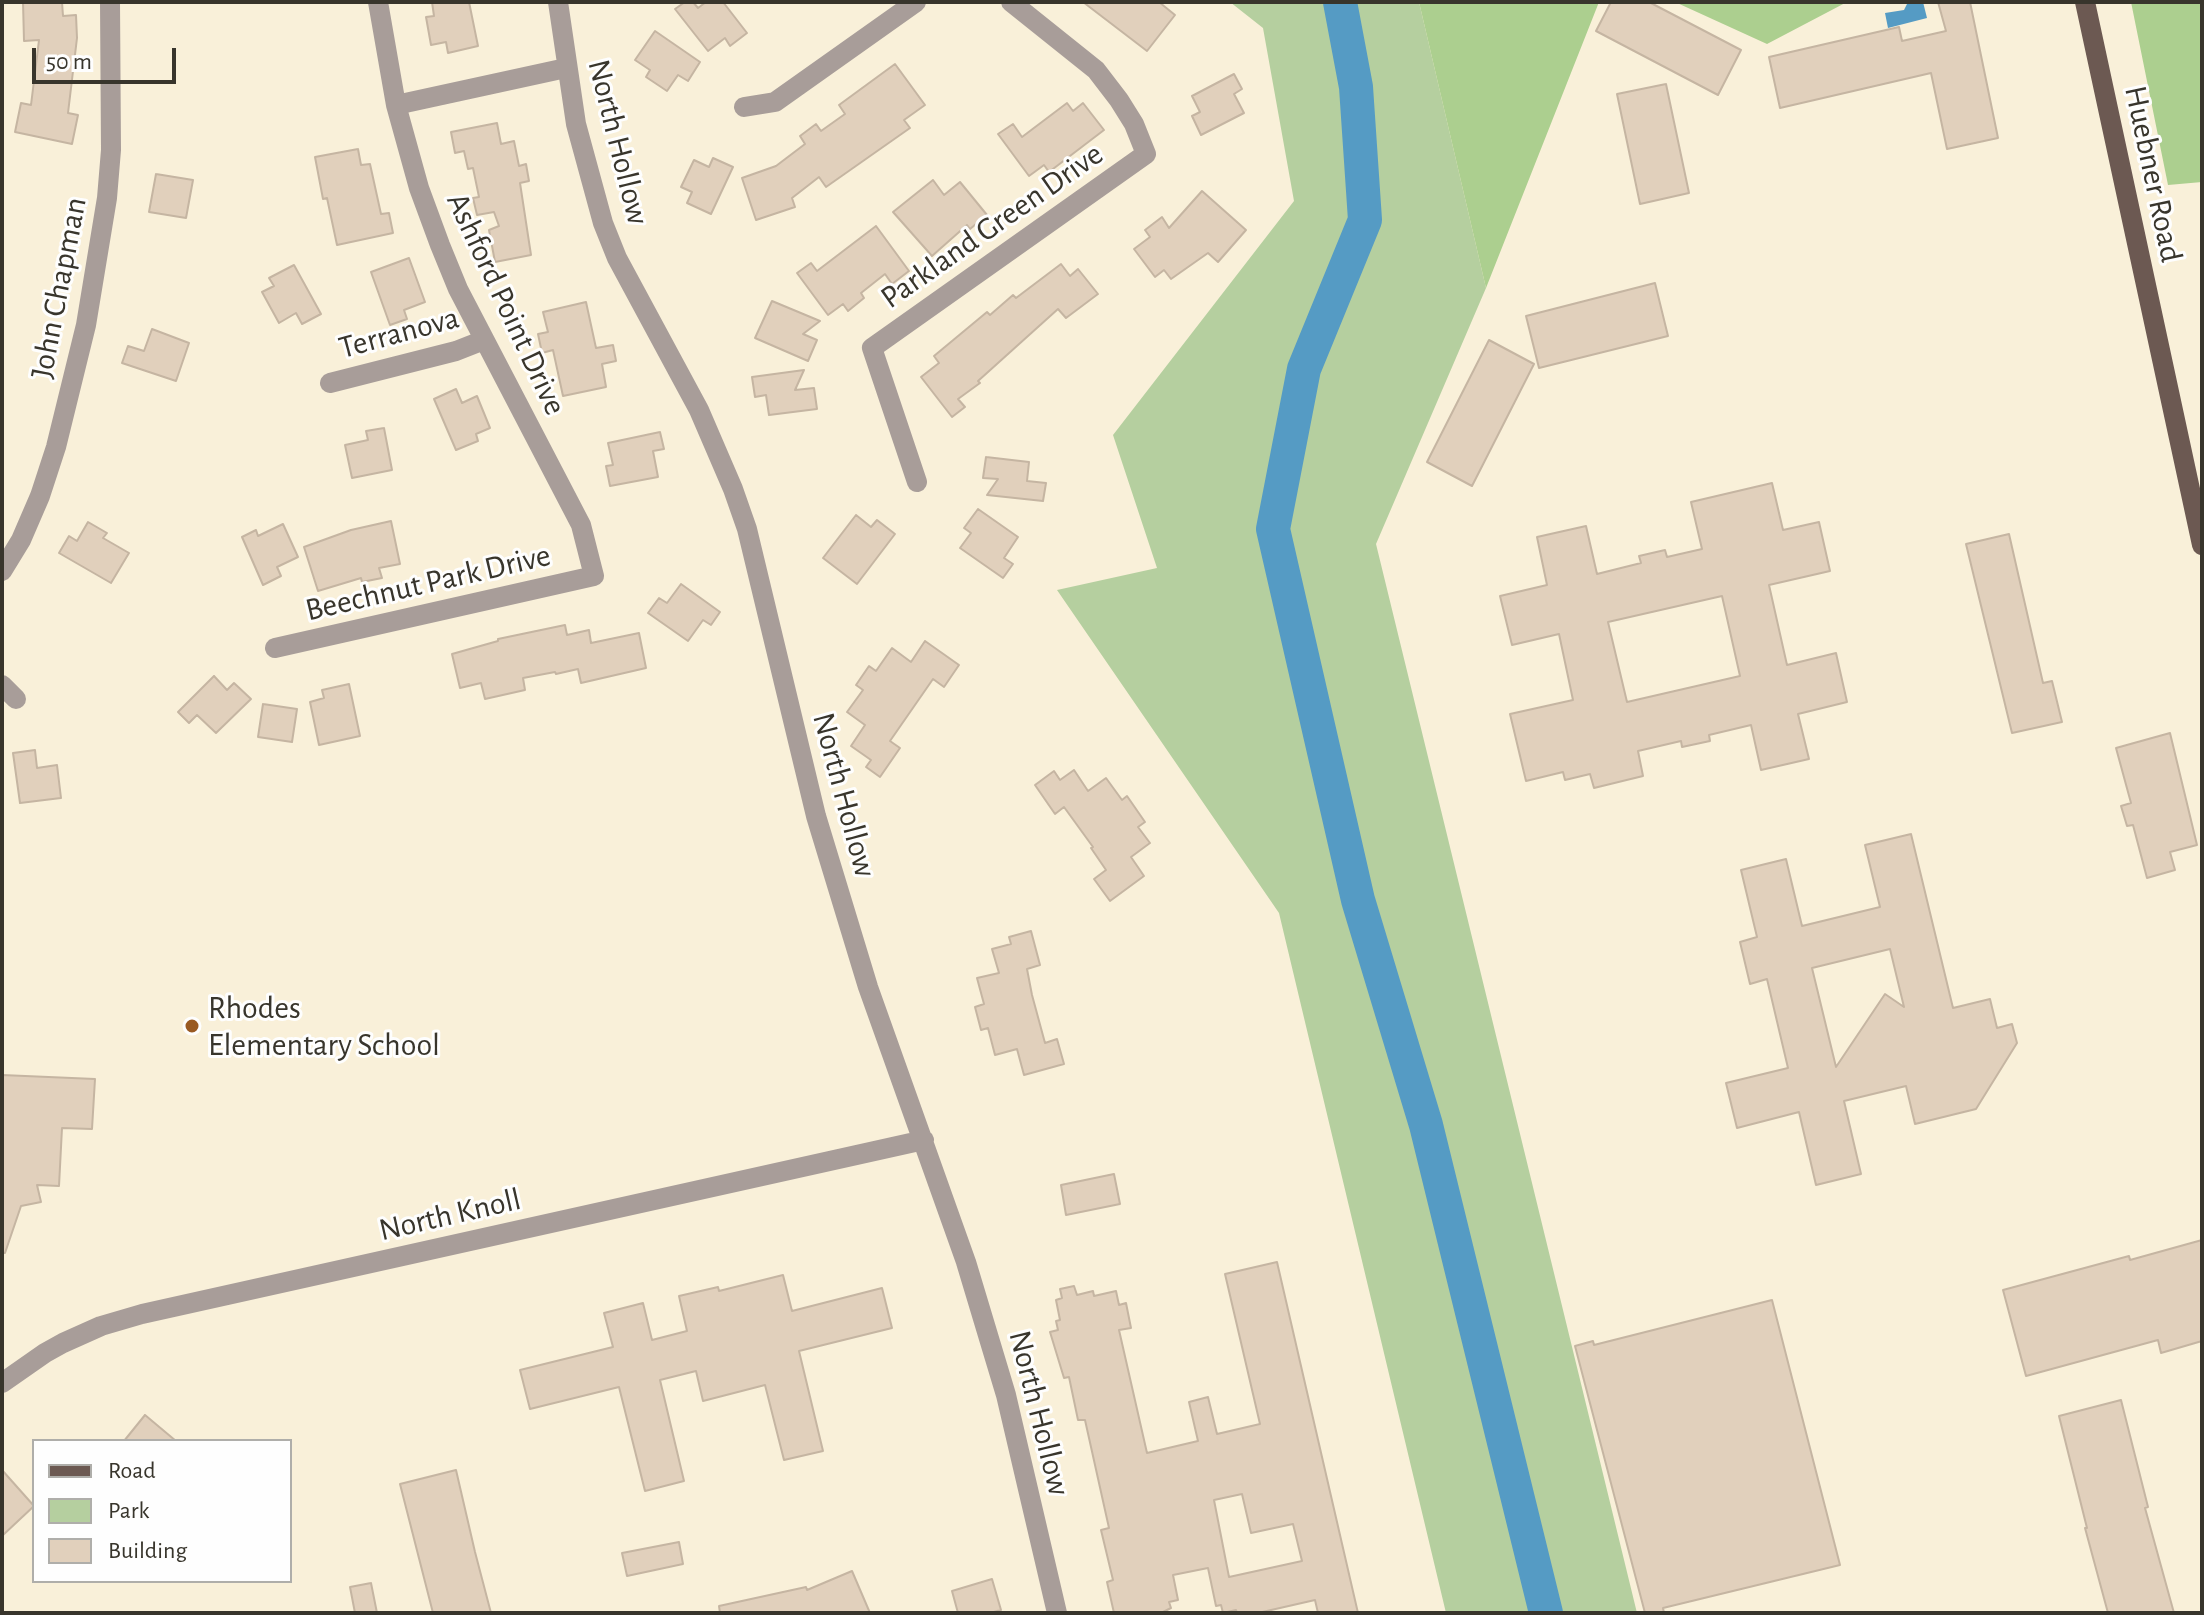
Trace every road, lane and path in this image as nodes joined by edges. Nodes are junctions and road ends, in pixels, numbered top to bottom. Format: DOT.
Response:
graph roads {
  1 [pos="110,2"];
  2 [pos="378,2"];
  3 [pos="558,2"];
  4 [pos="916,2"];
  5 [pos="1011,2"];
  6 [pos="2085,2"];
  7 [pos="566,68"];
  8 [pos="396,105"];
  9 [pos="744,107"];
  10 [pos="484,340"];
  11 [pos="330,383"];
  12 [pos="917,482"];
  13 [pos="2202,545"];
  14 [pos="2,571"];
  15 [pos="594,576"];
  16 [pos="275,648"];
  17 [pos="924,1140"];
  18 [pos="2,1383"];
  19 [pos="1057,1613"];
  1 -- 14 [label="street, John Chapman"];
  2 -- 8 [label="street, Ashford Point Drive"];
  3 -- 7 [label="street, North Hollow"];
  4 -- 9 [label="street"];
  5 -- 12 [label="street, Parkland Green Drive"];
  6 -- 13 [label="main road, Huebner Road"];
  7 -- 8 [label="street"];
  7 -- 17 [label="street, North Hollow"];
  8 -- 10 [label="street, Ashford Point Drive"];
  10 -- 11 [label="street, Terranova"];
  10 -- 15 [label="street, Ashford Point Drive"];
  15 -- 16 [label="street, Beechnut Park Drive"];
  17 -- 18 [label="street, North Knoll"];
  17 -- 19 [label="street, North Hollow"];
}
